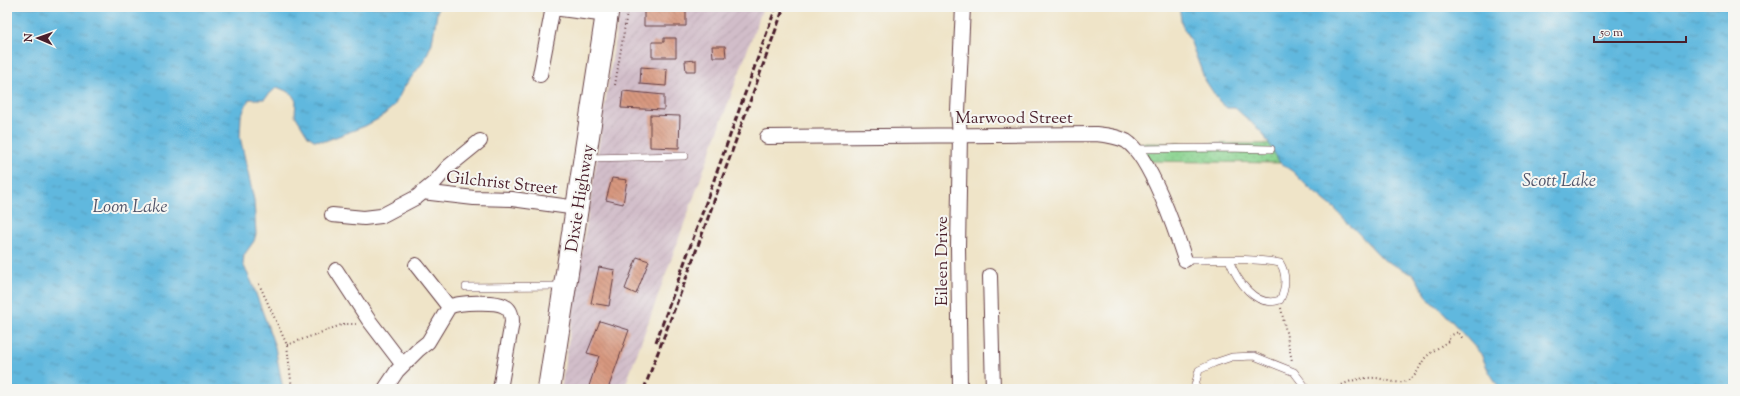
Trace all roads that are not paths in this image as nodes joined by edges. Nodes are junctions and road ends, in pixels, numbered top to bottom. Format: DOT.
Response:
graph roads {
  1 [pos="963,7"];
  2 [pos="553,8"];
  3 [pos="608,11"];
  4 [pos="540,75"];
  5 [pos="960,135"];
  6 [pos="767,137"];
  7 [pos="480,140"];
  8 [pos="1134,149"];
  9 [pos="1271,149"];
  10 [pos="685,156"];
  11 [pos="585,158"];
  12 [pos="422,192"];
  13 [pos="577,208"];
  14 [pos="332,215"];
  15 [pos="1185,260"];
  16 [pos="1229,260"];
  17 [pos="416,265"];
  18 [pos="336,270"];
  19 [pos="990,276"];
  20 [pos="565,286"];
  21 [pos="466,287"];
  22 [pos="449,307"];
  23 [pos="403,365"];
  24 [pos="960,386"];
  25 [pos="385,389"];
  26 [pos="500,389"];
  27 [pos="550,389"];
  28 [pos="993,389"];
  29 [pos="1194,389"];
  30 [pos="1307,389"];
  1 -- 5 [label="street, Eileen Drive"];
  2 -- 3 [label="street"];
  2 -- 4 [label="street"];
  3 -- 11 [label="main road, Dixie Highway"];
  5 -- 6 [label="street, Marwood Street"];
  5 -- 8 [label="street, Marwood Street"];
  5 -- 24 [label="street, Eileen Drive"];
  7 -- 12 [label="street"];
  8 -- 9 [label="lane"];
  8 -- 15 [label="street, Marwood Street"];
  10 -- 11 [label="lane"];
  11 -- 13 [label="main road, Dixie Highway"];
  12 -- 13 [label="street, Gilchrist Street"];
  12 -- 14 [label="street"];
  13 -- 20 [label="main road, Dixie Highway"];
  15 -- 16 [label="lane"];
  16 -- 16 [label="lane"];
  17 -- 22 [label="street"];
  18 -- 23 [label="street"];
  19 -- 28 [label="street"];
  20 -- 21 [label="lane"];
  20 -- 27 [label="main road, Dixie Highway"];
  22 -- 23 [label="street"];
  22 -- 26 [label="street"];
  23 -- 25 [label="street"];
  29 -- 30 [label="lane"];
}
